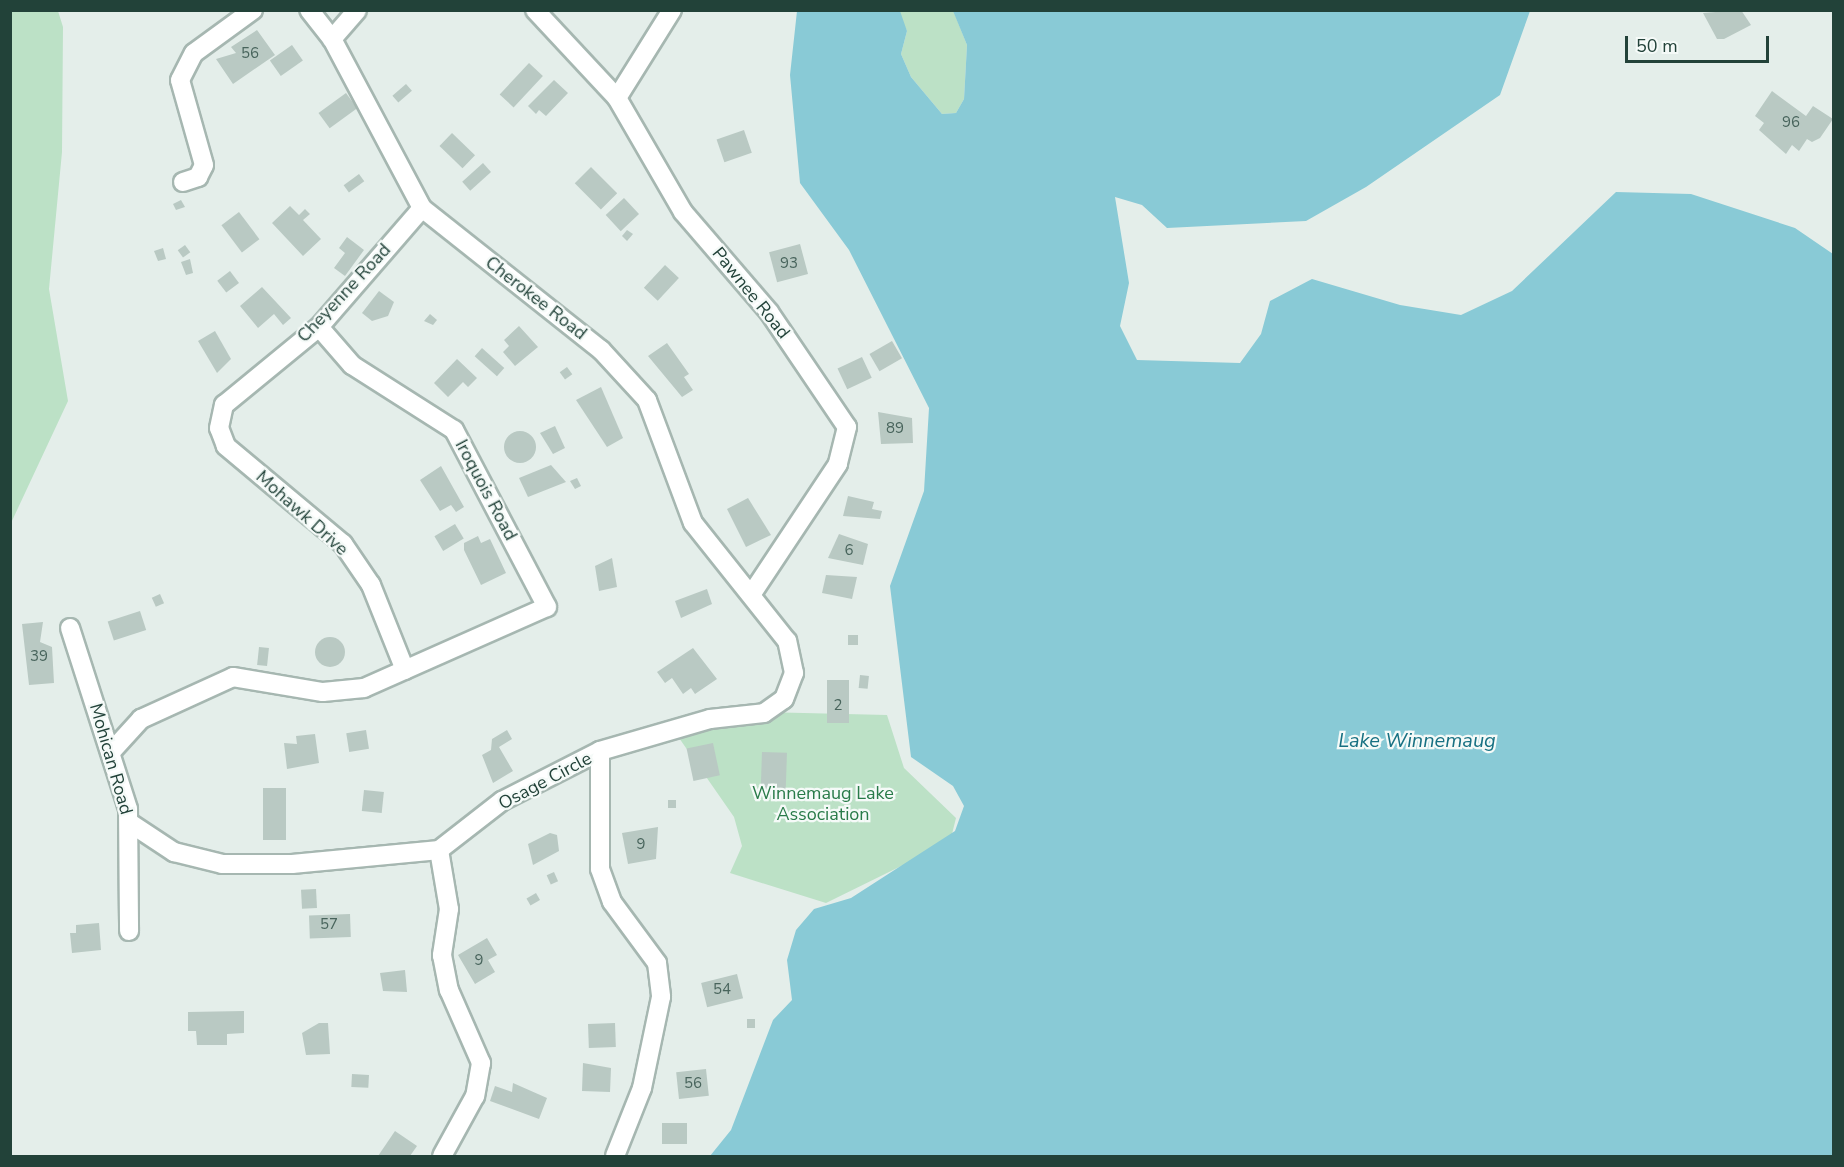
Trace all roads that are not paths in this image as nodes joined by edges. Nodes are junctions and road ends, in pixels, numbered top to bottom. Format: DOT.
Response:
graph roads {
  1 [pos="253,10"];
  2 [pos="309,10"];
  3 [pos="357,10"];
  4 [pos="535,10"];
  5 [pos="672,10"];
  6 [pos="332,39"];
  7 [pos="617,98"];
  8 [pos="183,182"];
  9 [pos="422,208"];
  10 [pos="319,327"];
  11 [pos="219,428"];
  12 [pos="753,592"];
  13 [pos="70,628"];
  14 [pos="405,670"];
  15 [pos="600,751"];
  16 [pos="111,752"];
  17 [pos="130,824"];
  18 [pos="439,850"];
  19 [pos="129,931"];
  20 [pos="442,1156"];
  21 [pos="615,1156"];
  1 -- 8 [label="street"];
  2 -- 6 [label="street, Cherokee Road"];
  3 -- 6 [label="street"];
  4 -- 7 [label="street, Pawnee Road"];
  5 -- 7 [label="street"];
  6 -- 9 [label="street, Cherokee Road"];
  7 -- 12 [label="street, Pawnee Road"];
  9 -- 10 [label="street, Cheyenne Road"];
  9 -- 12 [label="street, Cherokee Road"];
  10 -- 11 [label="street, Cheyenne Road"];
  10 -- 14 [label="street, Iroquois Road"];
  11 -- 14 [label="street, Mohawk Drive"];
  12 -- 15 [label="street, Osage Circle"];
  13 -- 16 [label="street, Mohican Road"];
  14 -- 16 [label="street"];
  15 -- 18 [label="street, Osage Circle"];
  15 -- 21 [label="street"];
  16 -- 17 [label="street, Mohican Road"];
  17 -- 18 [label="street"];
  17 -- 19 [label="street, Mohican Road"];
  18 -- 20 [label="street"];
}
